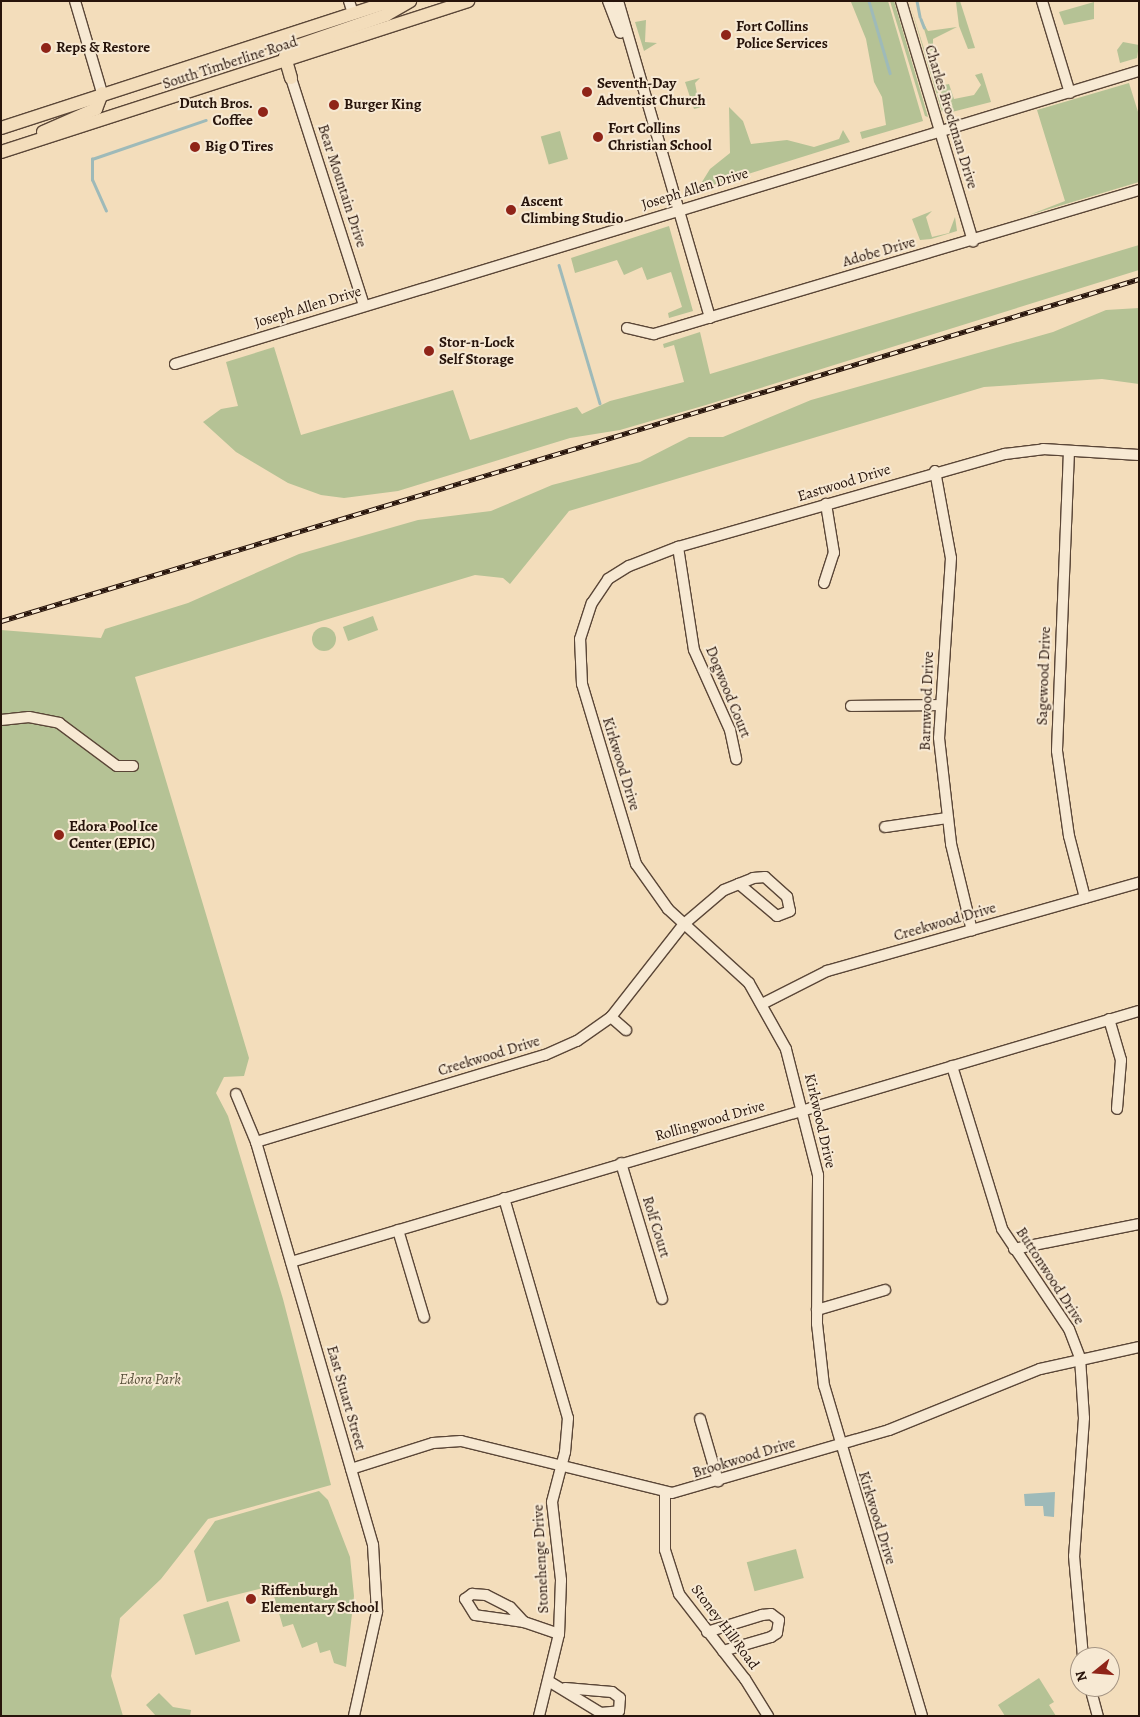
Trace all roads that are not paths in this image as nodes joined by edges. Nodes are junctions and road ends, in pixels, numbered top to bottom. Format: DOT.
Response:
graph roads {
  1 [pos="75,1"];
  2 [pos="391,1"];
  3 [pos="410,1"];
  4 [pos="468,1"];
  5 [pos="608,1"];
  6 [pos="618,1"];
  7 [pos="901,1"];
  8 [pos="1042,1"];
  9 [pos="351,7"];
  10 [pos="286,62"];
  11 [pos="632,62"];
  12 [pos="1139,71"];
  13 [pos="291,78"];
  14 [pos="1070,92"];
  15 [pos="102,93"];
  16 [pos="4,128"];
  17 [pos="940,131"];
  18 [pos="1,151"];
  19 [pos="1139,190"];
  20 [pos="677,210"];
  21 [pos="973,240"];
  22 [pos="364,305"];
  23 [pos="710,318"];
  24 [pos="627,328"];
  25 [pos="175,364"];
  26 [pos="1069,451"];
  27 [pos="1139,455"];
  28 [pos="935,471"];
  29 [pos="826,504"];
  30 [pos="678,548"];
  31 [pos="824,583"];
  32 [pos="586,616"];
  33 [pos="940,705"];
  34 [pos="851,706"];
  35 [pos="1,720"];
  36 [pos="736,759"];
  37 [pos="133,766"];
  38 [pos="947,818"];
  39 [pos="886,827"];
  40 [pos="1139,883"];
  41 [pos="739,884"];
  42 [pos="1085,898"];
  43 [pos="684,924"];
  44 [pos="972,930"];
  45 [pos="764,1003"];
  46 [pos="1139,1011"];
  47 [pos="611,1017"];
  48 [pos="1109,1020"];
  49 [pos="626,1030"];
  50 [pos="952,1066"];
  51 [pos="236,1094"];
  52 [pos="805,1109"];
  53 [pos="1117,1109"];
  54 [pos="256,1142"];
  55 [pos="621,1163"];
  56 [pos="504,1198"];
  57 [pos="1139,1224"];
  58 [pos="398,1230"];
  59 [pos="1014,1250"];
  60 [pos="291,1262"];
  61 [pos="885,1290"];
  62 [pos="662,1299"];
  63 [pos="817,1310"];
  64 [pos="424,1317"];
  65 [pos="1139,1347"];
  66 [pos="1080,1358"];
  67 [pos="700,1419"];
  68 [pos="839,1445"];
  69 [pos="562,1467"];
  70 [pos="351,1469"];
  71 [pos="718,1481"];
  72 [pos="665,1494"];
  73 [pos="524,1622"];
  74 [pos="707,1632"];
  75 [pos="559,1634"];
  76 [pos="1082,1647"];
  77 [pos="723,1651"];
  78 [pos="550,1682"];
  79 [pos="565,1688"];
  80 [pos="1093,1697"];
  81 [pos="354,1716"];
  82 [pos="538,1716"];
  83 [pos="768,1716"];
  84 [pos="922,1716"];
  85 [pos="1098,1716"];
  1 -- 15 [label="street"];
  2 -- 9 [label="main road, South Timberline Road"];
  3 -- 10 [label="main road"];
  4 -- 10 [label="main road, South Timberline Road"];
  5 -- 11 [label="street"];
  6 -- 11 [label="street"];
  7 -- 17 [label="street, Charles Brockman Drive"];
  8 -- 14 [label="street"];
  9 -- 15 [label="main road, South Timberline Road"];
  10 -- 13 [label="main road"];
  10 -- 18 [label="main road, South Timberline Road"];
  11 -- 20 [label="street"];
  12 -- 14 [label="street, Joseph Allen Drive"];
  13 -- 22 [label="street, Bear Mountain Drive"];
  14 -- 17 [label="street, Joseph Allen Drive"];
  15 -- 16 [label="main road, South Timberline Road"];
  15 -- 18 [label="main road"];
  17 -- 20 [label="street, Joseph Allen Drive"];
  17 -- 21 [label="street, Charles Brockman Drive"];
  19 -- 21 [label="street, Adobe Drive"];
  20 -- 22 [label="street, Joseph Allen Drive"];
  20 -- 23 [label="street"];
  21 -- 23 [label="street, Adobe Drive"];
  22 -- 25 [label="street, Joseph Allen Drive"];
  23 -- 24 [label="street, Adobe Drive"];
  26 -- 27 [label="street, Eastwood Drive"];
  26 -- 28 [label="street, Eastwood Drive"];
  26 -- 42 [label="street, Sagewood Drive"];
  28 -- 29 [label="street, Eastwood Drive"];
  28 -- 33 [label="street, Barnwood Drive"];
  29 -- 30 [label="street, Eastwood Drive"];
  29 -- 31 [label="street"];
  30 -- 32 [label="street, Eastwood Drive"];
  30 -- 36 [label="street, Dogwood Court"];
  32 -- 43 [label="street, Kirkwood Drive"];
  33 -- 34 [label="street"];
  33 -- 38 [label="street, Barnwood Drive"];
  35 -- 37 [label="street"];
  38 -- 39 [label="street"];
  38 -- 44 [label="street, Barnwood Drive"];
  40 -- 42 [label="street, Creekwood Drive"];
  41 -- 41 [label="street, Creekwood Drive"];
  41 -- 43 [label="street, Creekwood Drive"];
  42 -- 44 [label="street, Creekwood Drive"];
  43 -- 45 [label="street, Kirkwood Drive"];
  43 -- 47 [label="street, Creekwood Drive"];
  44 -- 45 [label="street, Creekwood Drive"];
  45 -- 52 [label="street, Kirkwood Drive"];
  46 -- 48 [label="street, Rollingwood Drive"];
  47 -- 49 [label="street"];
  47 -- 54 [label="street, Creekwood Drive"];
  48 -- 50 [label="street, Rollingwood Drive"];
  48 -- 53 [label="street"];
  50 -- 52 [label="street, Rollingwood Drive"];
  50 -- 59 [label="street, Buttonwood Drive"];
  51 -- 54 [label="street, East Stuart Street"];
  52 -- 55 [label="street, Rollingwood Drive"];
  52 -- 63 [label="street, Kirkwood Drive"];
  54 -- 60 [label="street, East Stuart Street"];
  55 -- 56 [label="street, Rollingwood Drive"];
  55 -- 62 [label="street, Rolf Court"];
  56 -- 58 [label="street, Rollingwood Drive"];
  56 -- 69 [label="street, Stonehenge Drive"];
  57 -- 59 [label="street"];
  58 -- 60 [label="street, Rollingwood Drive"];
  58 -- 64 [label="street"];
  59 -- 66 [label="street, Buttonwood Drive"];
  60 -- 70 [label="street, East Stuart Street"];
  61 -- 63 [label="street"];
  63 -- 68 [label="street, Kirkwood Drive"];
  65 -- 66 [label="street, Brookwood Drive"];
  66 -- 68 [label="street, Brookwood Drive"];
  66 -- 76 [label="street, Buttonwood Drive"];
  67 -- 71 [label="street"];
  68 -- 71 [label="street, Brookwood Drive"];
  68 -- 84 [label="street, Kirkwood Drive"];
  69 -- 70 [label="street, Brookwood Drive"];
  69 -- 72 [label="street, Brookwood Drive"];
  69 -- 75 [label="street, Stonehenge Drive"];
  70 -- 81 [label="street, East Stuart Street"];
  71 -- 72 [label="street, Brookwood Drive"];
  72 -- 74 [label="street, Stoney Hill Road"];
  73 -- 73 [label="street"];
  73 -- 75 [label="street"];
  74 -- 77 [label="street, Stoney Hill Road"];
  74 -- 77 [label="street"];
  75 -- 78 [label="street, Stonehenge Drive"];
  77 -- 83 [label="street, Stoney Hill Road"];
  78 -- 79 [label="street"];
  78 -- 82 [label="street, Stonehenge Drive"];
  79 -- 79 [label="street"];
  80 -- 85 [label="street"];
}
